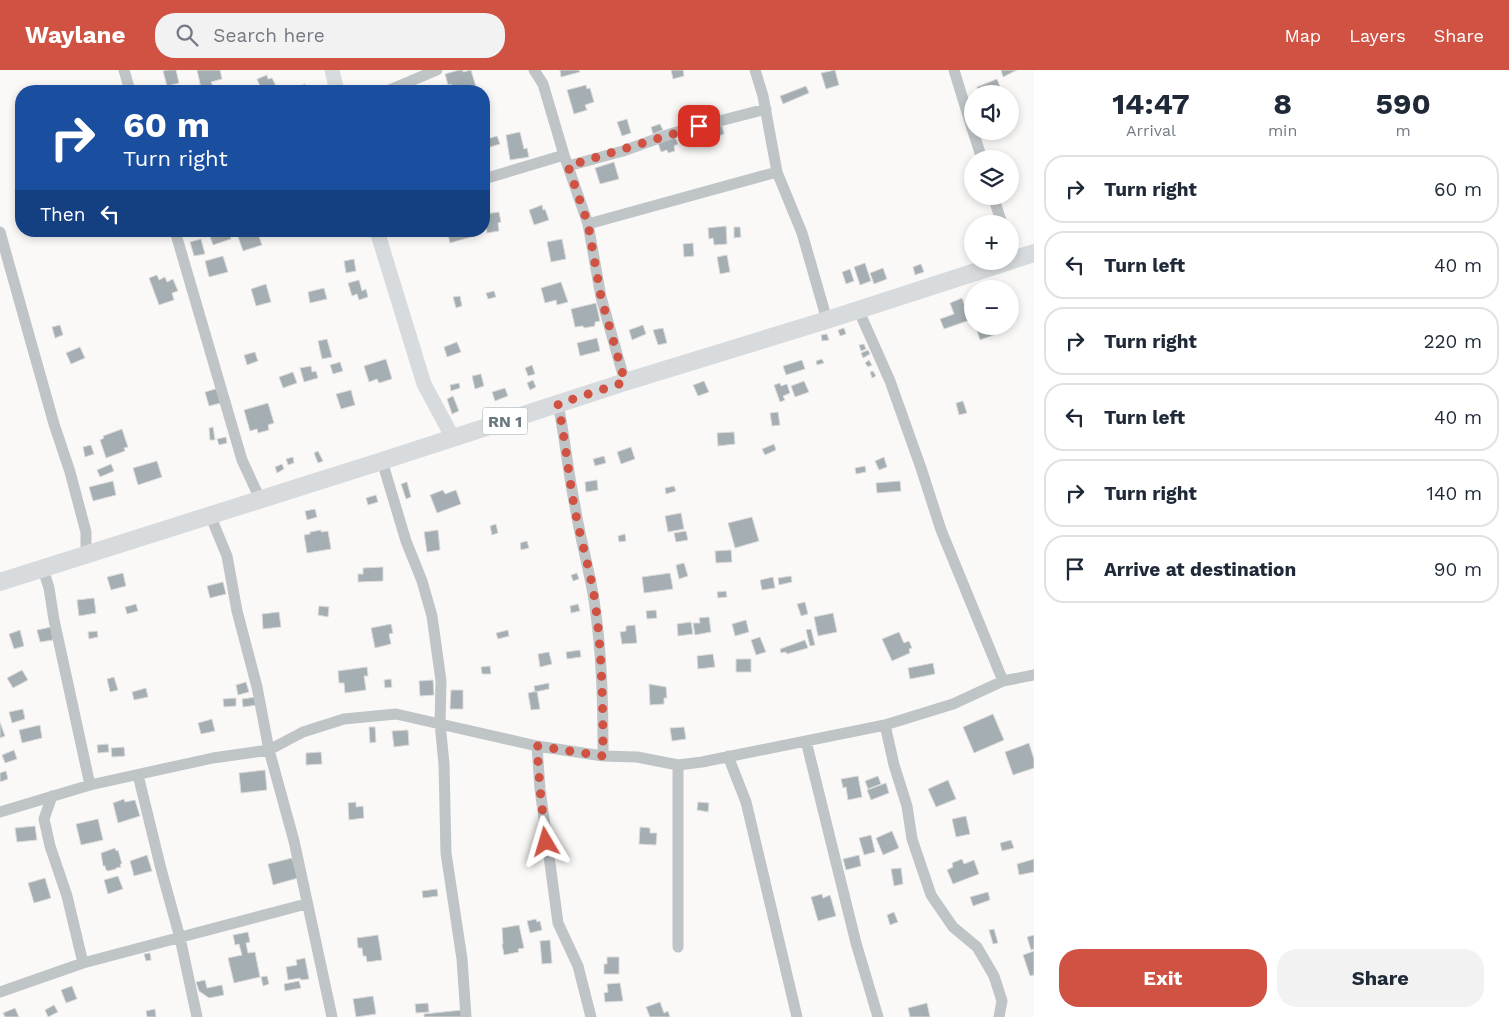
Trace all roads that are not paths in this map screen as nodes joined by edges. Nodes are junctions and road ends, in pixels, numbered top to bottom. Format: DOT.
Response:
graph roads {
  1 [pos="124,70"];
  2 [pos="332,70"];
  3 [pos="437,70"];
  4 [pos="534,70"];
  5 [pos="755,70"];
  6 [pos="954,70"];
  7 [pos="128,85"];
  8 [pos="336,85"];
  9 [pos="401,85"];
  10 [pos="964,102"];
  11 [pos="766,109"];
  12 [pos="564,155"];
  13 [pos="568,166"];
  14 [pos="777,172"];
  15 [pos="490,177"];
  16 [pos="588,224"];
  17 [pos="0,232"];
  18 [pos="177,237"];
  19 [pos="379,237"];
  20 [pos="1034,253"];
  21 [pos="1019,254"];
  22 [pos="969,270"];
  23 [pos="858,309"];
  24 [pos="827,320"];
  25 [pos="625,382"];
  26 [pos="558,404"];
  27 [pos="453,438"];
  28 [pos="382,461"];
  29 [pos="260,499"];
  30 [pos="210,515"];
  31 [pos="86,555"];
  32 [pos="43,569"];
  33 [pos="0,582"];
  34 [pos="1034,675"];
  35 [pos="1003,681"];
  36 [pos="440,723"];
  37 [pos="885,724"];
  38 [pos="806,741"];
  39 [pos="537,746"];
  40 [pos="269,750"];
  41 [pos="603,756"];
  42 [pos="728,756"];
  43 [pos="678,765"];
  44 [pos="138,775"];
  45 [pos="90,785"];
  46 [pos="52,796"];
  47 [pos="0,812"];
  48 [pos="306,904"];
  49 [pos="180,938"];
  50 [pos="678,947"];
  51 [pos="83,963"];
  52 [pos="0,992"];
  53 [pos="197,1017"];
  54 [pos="332,1017"];
  55 [pos="466,1017"];
  56 [pos="591,1017"];
  57 [pos="797,1017"];
  58 [pos="878,1017"];
  59 [pos="1000,1017"];
  1 -- 7 [label="street"];
  2 -- 8 [label="street"];
  3 -- 9 [label="street"];
  4 -- 12 [label="street"];
  5 -- 11 [label="street"];
  6 -- 10 [label="street"];
  11 -- 13 [label="street"];
  11 -- 14 [label="street"];
  12 -- 13 [label="street"];
  12 -- 15 [label="street"];
  13 -- 16 [label="street"];
  14 -- 16 [label="street"];
  14 -- 24 [label="street"];
  16 -- 25 [label="street"];
  17 -- 31 [label="street"];
  18 -- 29 [label="street"];
  19 -- 27 [label="street"];
  20 -- 21 [label="main road, RN 1"];
  22 -- 23 [label="main road, RN 1"];
  23 -- 24 [label="main road, RN 1"];
  23 -- 35 [label="street"];
  24 -- 25 [label="main road, RN 1"];
  25 -- 26 [label="main road, RN 1"];
  26 -- 27 [label="main road, RN 1"];
  26 -- 41 [label="street"];
  27 -- 28 [label="main road, RN 1"];
  28 -- 29 [label="main road, RN 1"];
  28 -- 36 [label="street"];
  29 -- 30 [label="main road, RN 1"];
  30 -- 31 [label="main road, RN 1"];
  30 -- 40 [label="street"];
  31 -- 32 [label="main road, RN 1"];
  32 -- 33 [label="main road, RN 1"];
  32 -- 45 [label="street"];
  34 -- 35 [label="street"];
  35 -- 37 [label="street"];
  36 -- 39 [label="street"];
  36 -- 40 [label="street"];
  36 -- 55 [label="street"];
  37 -- 38 [label="street"];
  37 -- 59 [label="street"];
  38 -- 42 [label="street"];
  38 -- 58 [label="street"];
  39 -- 41 [label="street"];
  39 -- 56 [label="street"];
  40 -- 44 [label="street"];
  40 -- 48 [label="street"];
  41 -- 43 [label="street"];
  42 -- 43 [label="street"];
  42 -- 57 [label="street"];
  43 -- 50 [label="street"];
  44 -- 45 [label="street"];
  44 -- 49 [label="street"];
  45 -- 46 [label="street"];
  46 -- 47 [label="street"];
  46 -- 51 [label="street"];
  48 -- 49 [label="street"];
  48 -- 54 [label="street"];
  49 -- 51 [label="street"];
  49 -- 53 [label="street"];
  51 -- 52 [label="street"];
}
